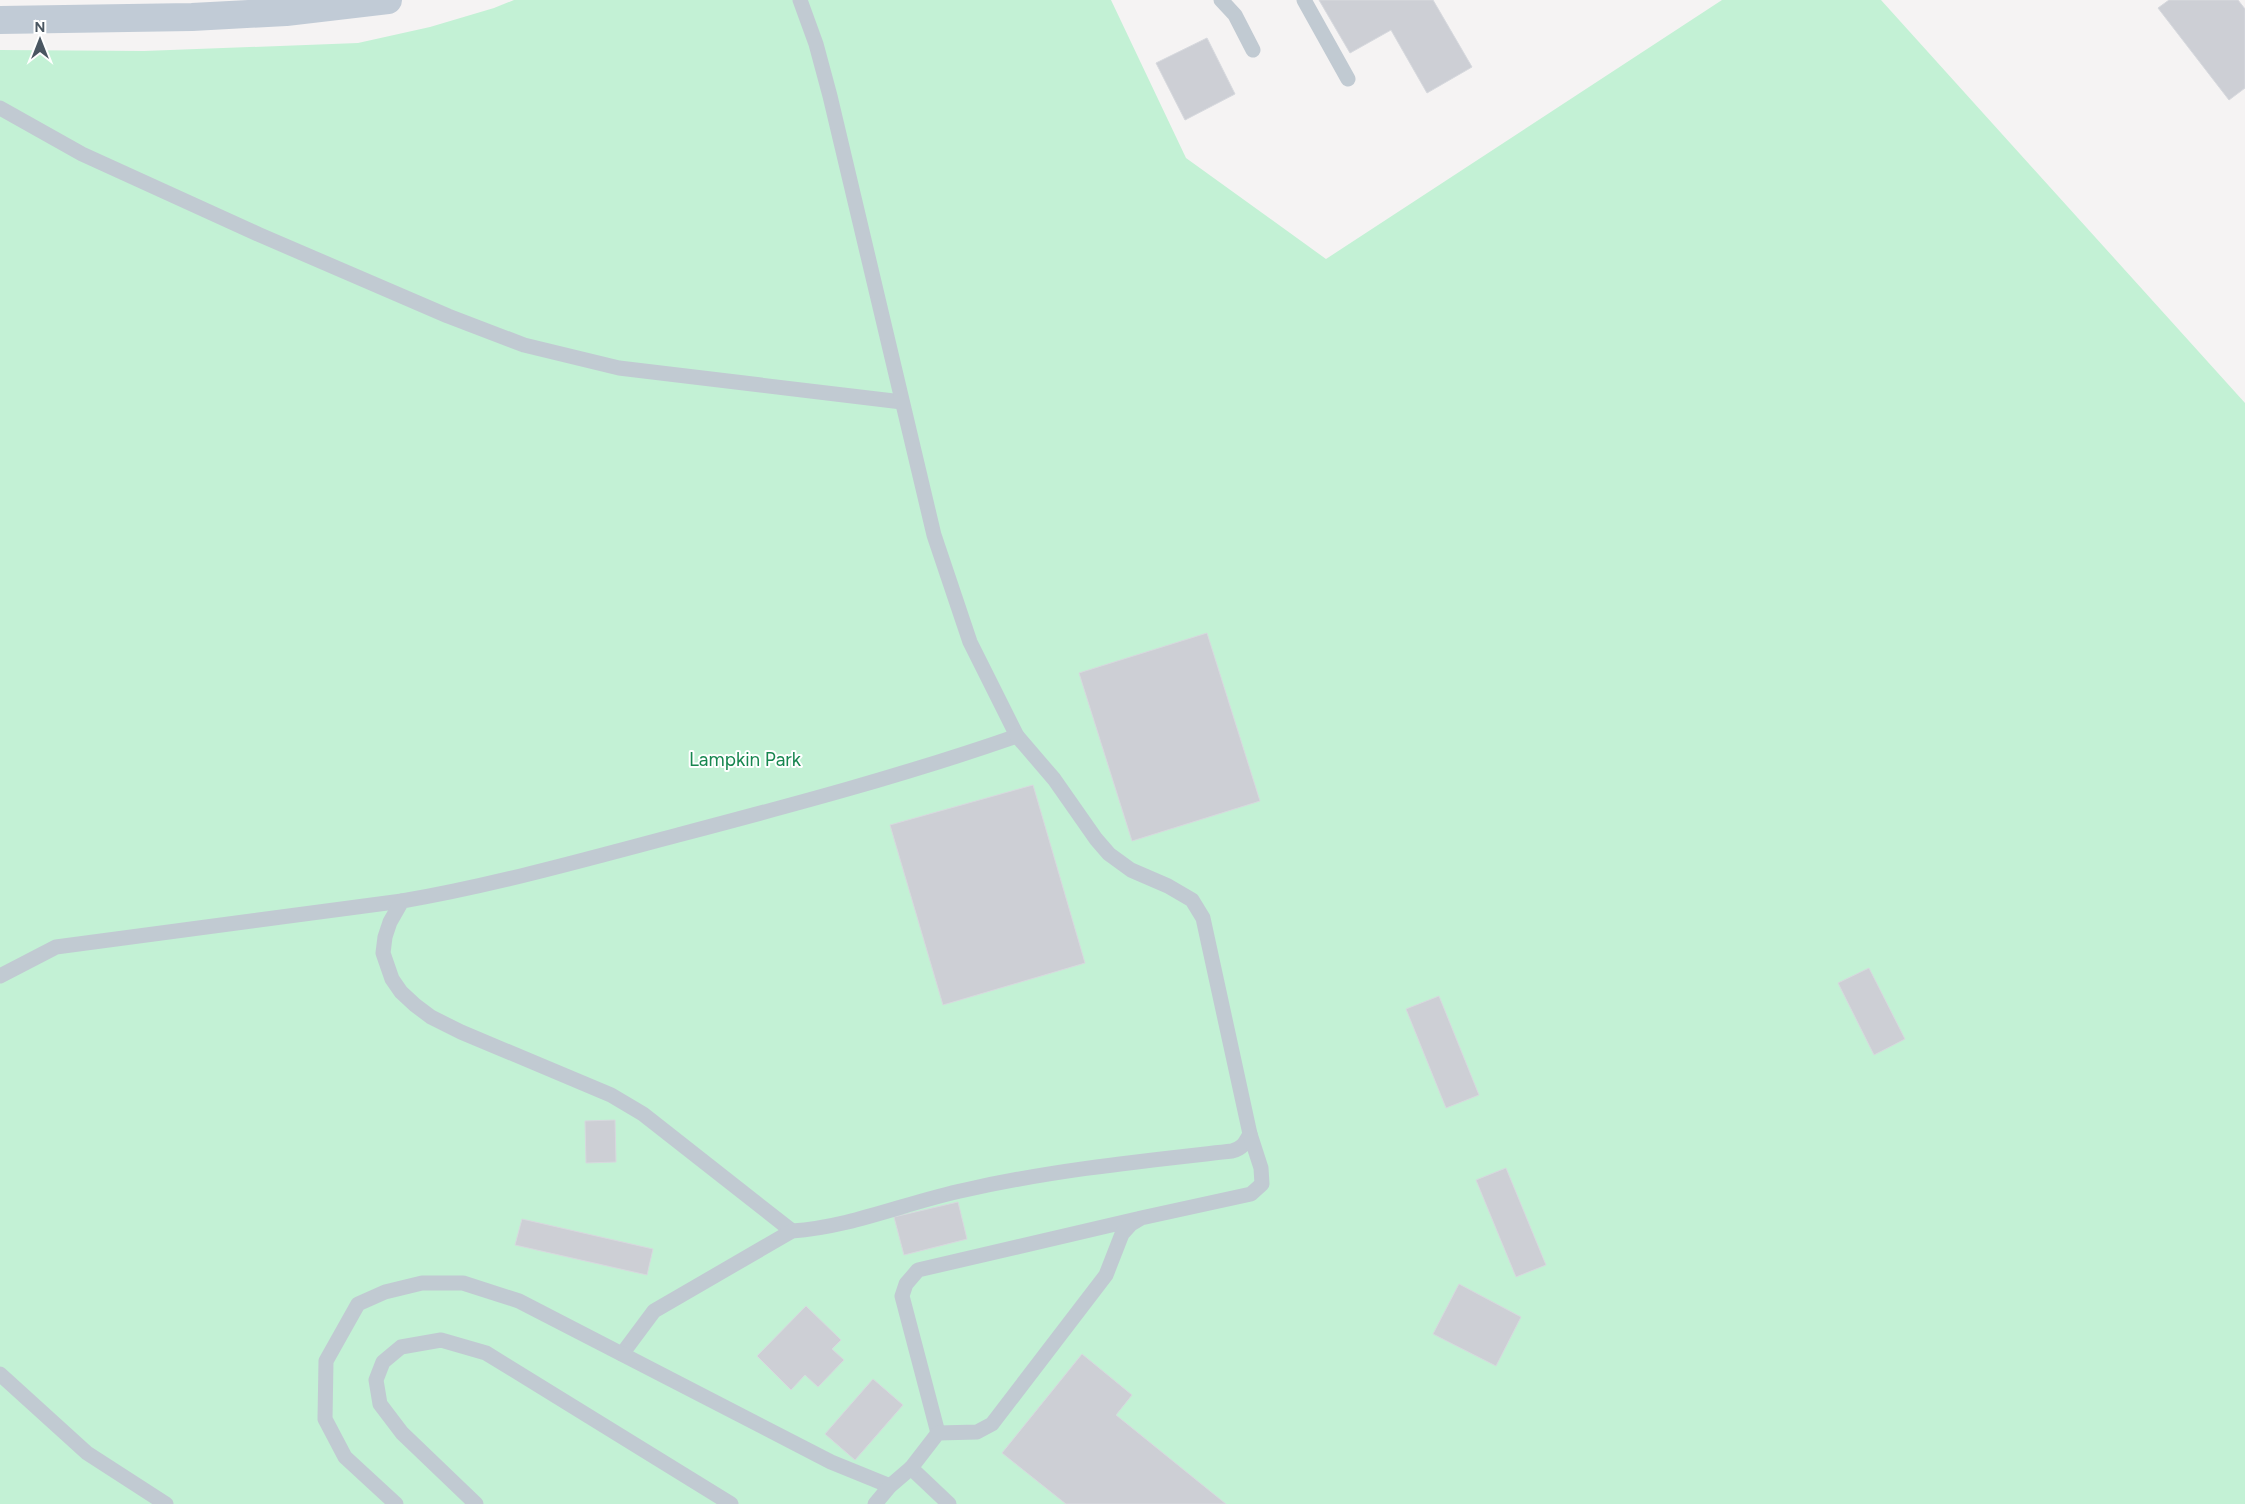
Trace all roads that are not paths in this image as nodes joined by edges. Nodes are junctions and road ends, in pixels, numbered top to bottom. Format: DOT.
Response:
graph roads {
  1 [pos="388,0"];
  2 [pos="800,0"];
  3 [pos="1221,0"];
  4 [pos="1304,0"];
  5 [pos="0,20"];
  6 [pos="1253,50"];
  7 [pos="1348,79"];
  8 [pos="0,108"];
  9 [pos="902,402"];
  10 [pos="1016,736"];
  11 [pos="402,902"];
  12 [pos="0,976"];
  13 [pos="1250,1134"];
  14 [pos="1141,1218"];
  15 [pos="792,1231"];
  16 [pos="622,1354"];
  17 [pos="0,1374"];
  18 [pos="938,1433"];
  19 [pos="911,1468"];
  20 [pos="890,1486"];
  21 [pos="166,1504"];
  22 [pos="396,1504"];
  23 [pos="476,1504"];
  24 [pos="731,1504"];
  25 [pos="875,1504"];
  26 [pos="949,1504"];
  1 -- 5 [label="street"];
  2 -- 9 [label="lane"];
  3 -- 6 [label="lane"];
  4 -- 7 [label="lane"];
  8 -- 9 [label="lane"];
  9 -- 10 [label="lane"];
  10 -- 11 [label="lane"];
  10 -- 13 [label="lane"];
  11 -- 12 [label="lane"];
  11 -- 15 [label="lane"];
  13 -- 14 [label="lane"];
  13 -- 15 [label="lane"];
  14 -- 18 [label="lane"];
  14 -- 18 [label="lane"];
  15 -- 16 [label="lane"];
  16 -- 20 [label="lane"];
  16 -- 22 [label="lane"];
  17 -- 21 [label="lane"];
  18 -- 19 [label="lane"];
  19 -- 20 [label="lane"];
  19 -- 26 [label="lane"];
  20 -- 25 [label="lane"];
  23 -- 24 [label="lane"];
}
